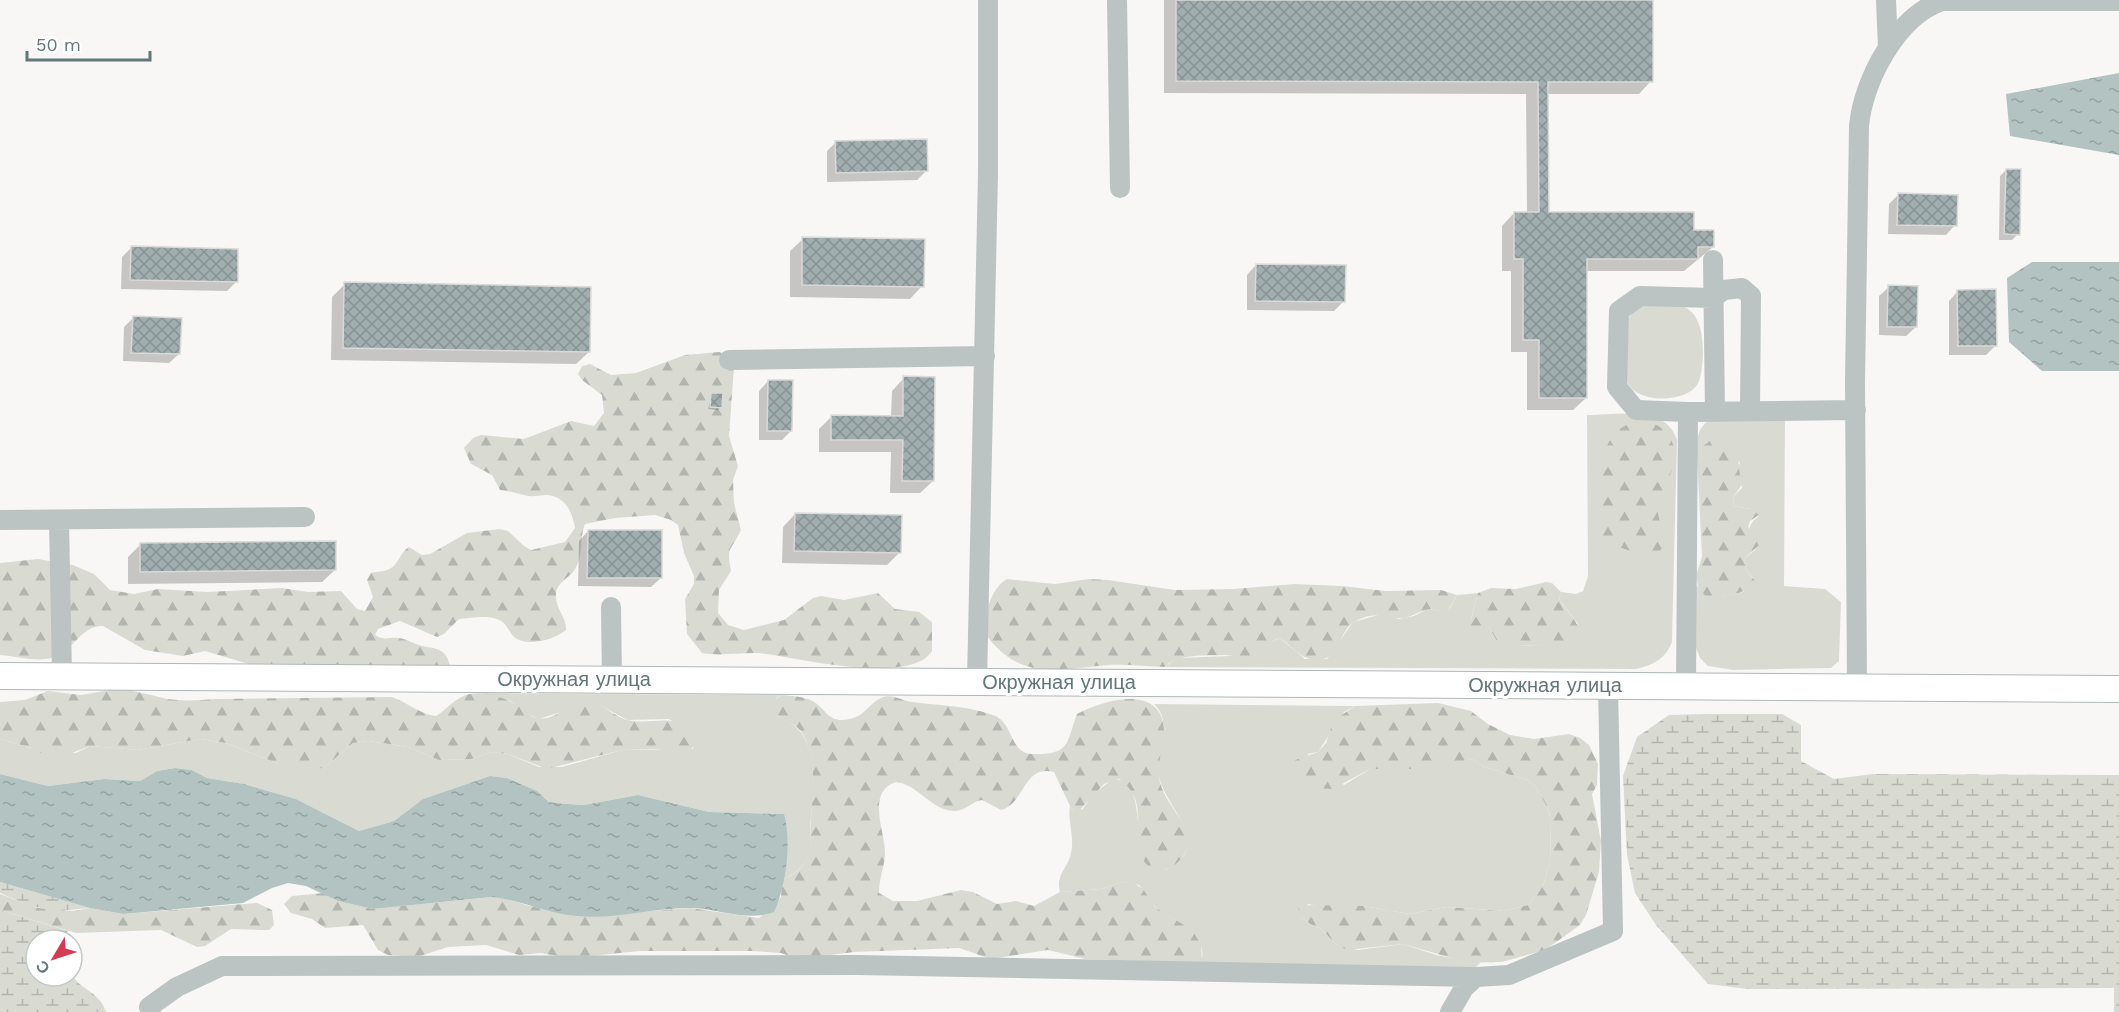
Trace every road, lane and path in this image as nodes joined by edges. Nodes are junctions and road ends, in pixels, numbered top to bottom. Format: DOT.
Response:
graph roads {
  1 [pos="988,0"];
  2 [pos="1117,0"];
  3 [pos="1886,0"];
  4 [pos="2119,1"];
  5 [pos="1888,48"];
  6 [pos="1120,188"];
  7 [pos="1713,260"];
  8 [pos="1713,298"];
  9 [pos="985,356"];
  10 [pos="729,360"];
  11 [pos="1856,410"];
  12 [pos="1750,411"];
  13 [pos="1688,412"];
  14 [pos="1715,412"];
  15 [pos="304,516"];
  16 [pos="0,520"];
  17 [pos="59,520"];
  18 [pos="611,607"];
  19 [pos="0,676"];
  20 [pos="62,676"];
  21 [pos="612,679"];
  22 [pos="977,682"];
  23 [pos="1608,686"];
  24 [pos="1686,686"];
  25 [pos="1857,687"];
  26 [pos="2119,688"];
  27 [pos="1476,977"];
  28 [pos="151,1012"];
  29 [pos="1450,1012"];
  1 -- 9 [label="lane"];
  2 -- 6 [label="lane"];
  3 -- 5 [label="lane"];
  4 -- 5 [label="lane"];
  5 -- 11 [label="lane"];
  7 -- 8 [label="lane"];
  8 -- 12 [label="lane"];
  8 -- 13 [label="lane"];
  8 -- 14 [label="lane"];
  9 -- 10 [label="lane"];
  9 -- 22 [label="lane"];
  11 -- 12 [label="lane"];
  11 -- 25 [label="lane"];
  12 -- 14 [label="lane"];
  13 -- 14 [label="lane"];
  13 -- 24 [label="lane"];
  15 -- 17 [label="lane"];
  16 -- 17 [label="lane"];
  17 -- 20 [label="lane"];
  18 -- 21 [label="lane"];
  19 -- 20 [label="main road, Окружная улица"];
  20 -- 21 [label="main road, Окружная улица"];
  21 -- 22 [label="main road, Окружная улица"];
  22 -- 23 [label="main road, Окружная улица"];
  23 -- 24 [label="main road, Окружная улица"];
  23 -- 27 [label="lane"];
  24 -- 25 [label="main road, Окружная улица"];
  25 -- 26 [label="main road, Окружная улица"];
  27 -- 28 [label="lane"];
  27 -- 29 [label="lane"];
}
